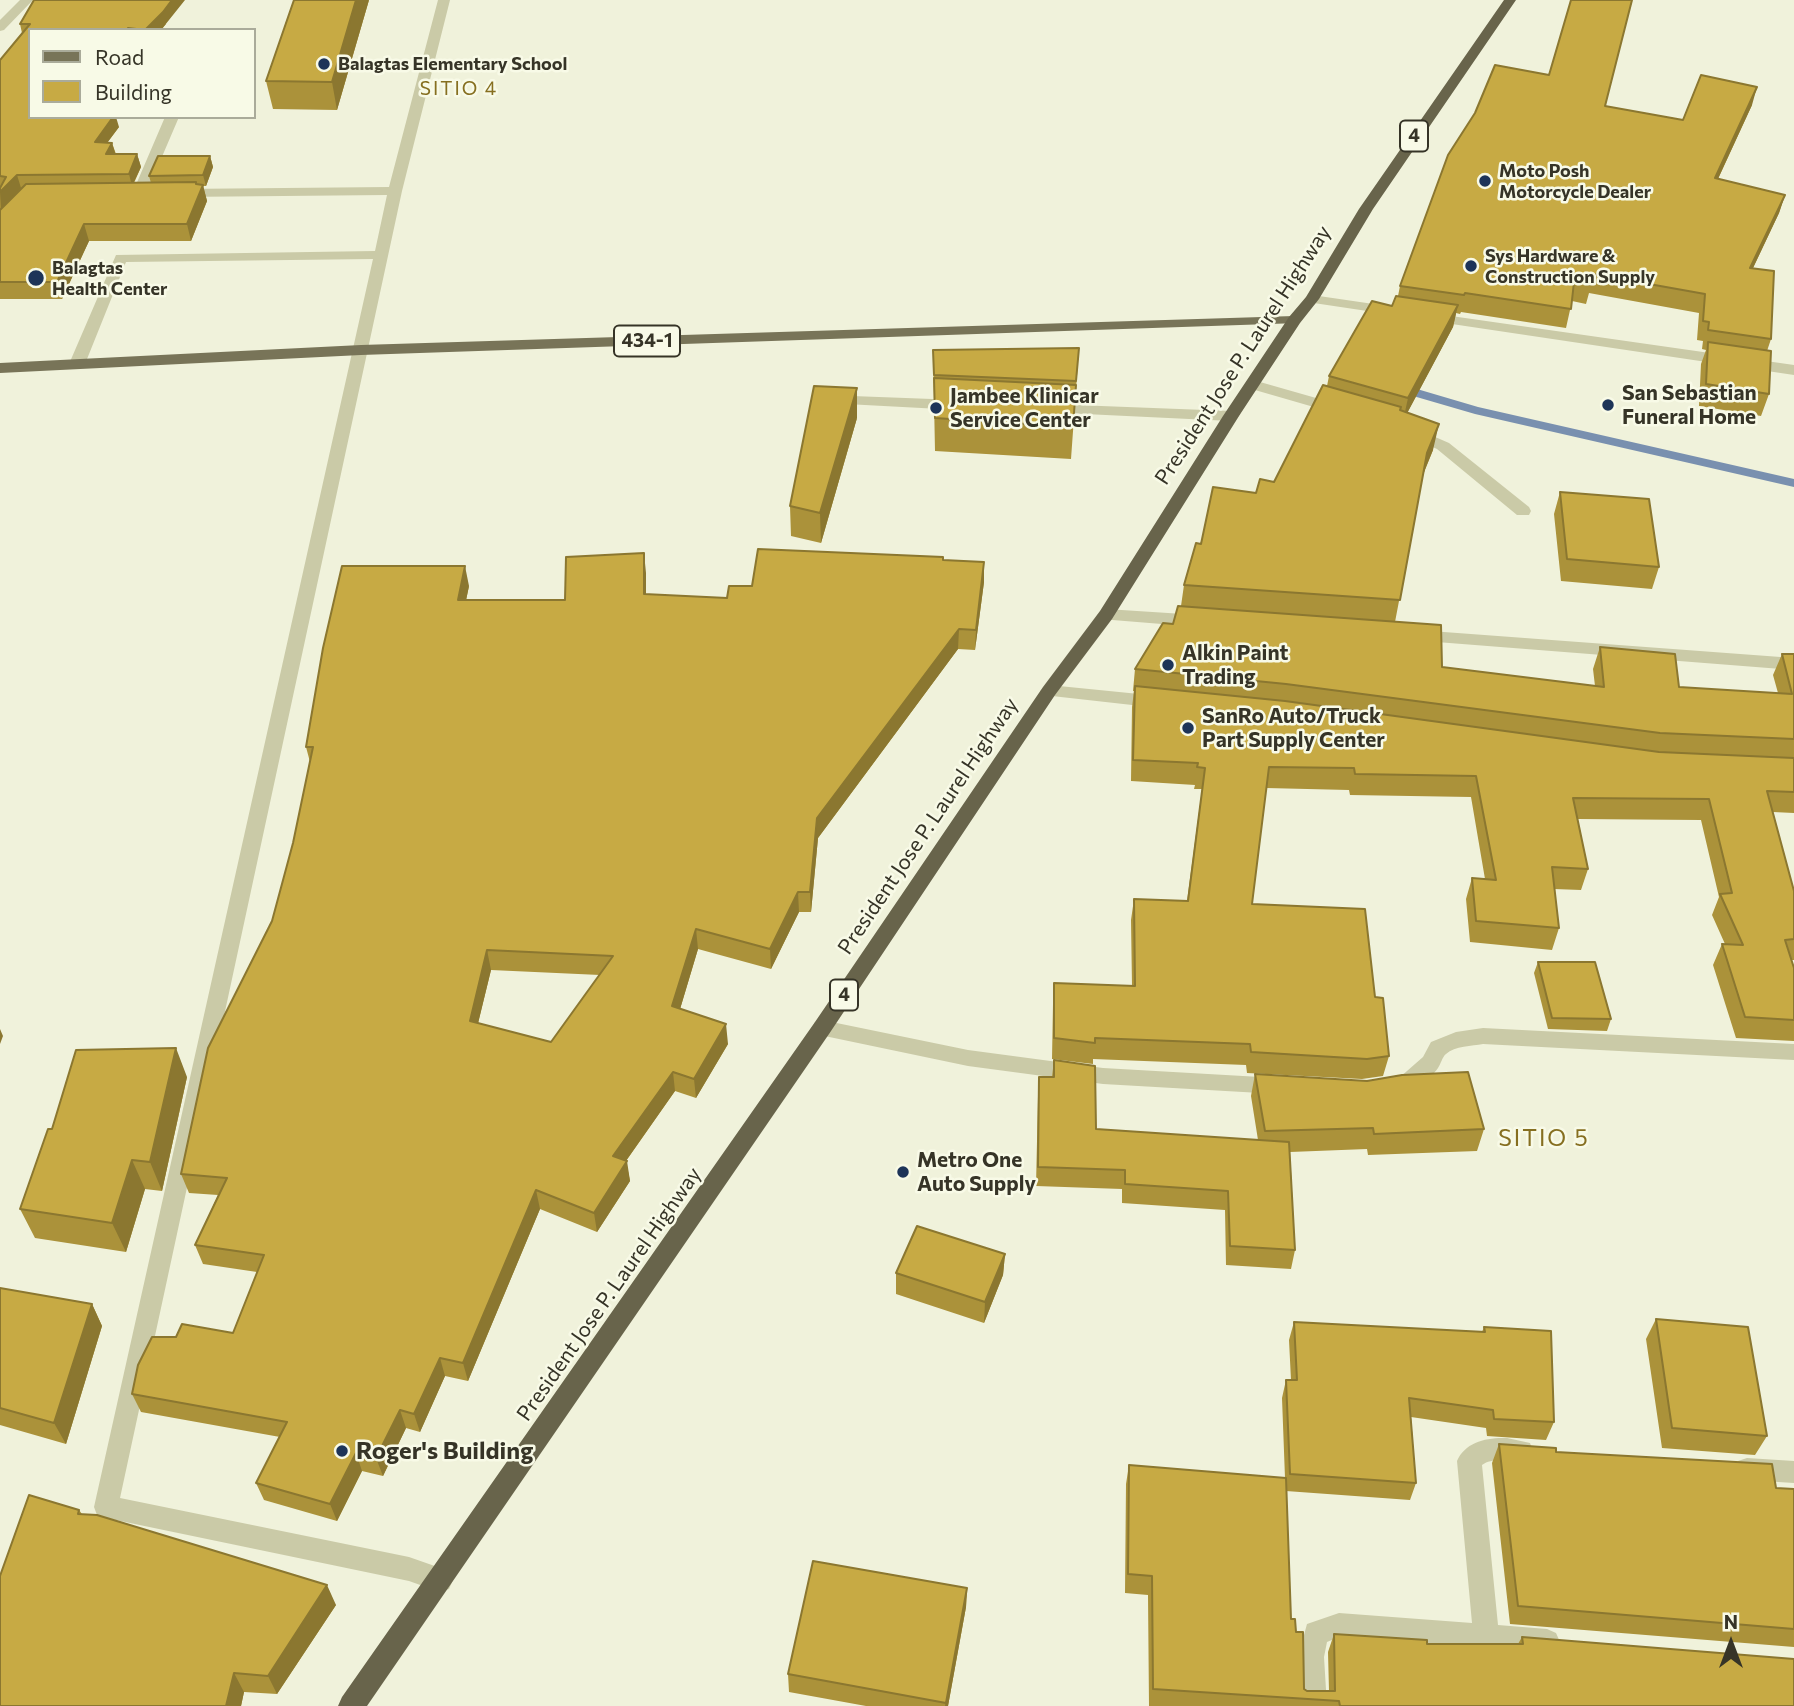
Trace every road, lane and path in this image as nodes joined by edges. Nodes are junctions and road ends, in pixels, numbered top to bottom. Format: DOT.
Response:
graph roads {
  1 [pos="27,0"];
  2 [pos="444,0"];
  3 [pos="1510,0"];
  4 [pos="0,27"];
  5 [pos="171,119"];
  6 [pos="395,191"];
  7 [pos="382,255"];
  8 [pos="1312,299"];
  9 [pos="1294,320"];
  10 [pos="361,350"];
  11 [pos="77,364"];
  12 [pos="0,368"];
  13 [pos="1794,370"];
  14 [pos="1253,385"];
  15 [pos="852,401"];
  16 [pos="974,406"];
  17 [pos="1028,408"];
  18 [pos="1358,414"];
  19 [pos="1231,416"];
  20 [pos="1391,424"];
  21 [pos="1523,511"];
  22 [pos="1106,615"];
  23 [pos="1221,622"];
  24 [pos="1400,634"];
  25 [pos="1794,664"];
  26 [pos="1049,691"];
  27 [pos="1172,703"];
  28 [pos="822,1028"];
  29 [pos="1794,1052"];
  30 [pos="1294,1087"];
  31 [pos="1373,1089"];
  32 [pos="1546,1453"];
  33 [pos="1725,1467"];
  34 [pos="1794,1472"];
  35 [pos="440,1580"];
  36 [pos="1486,1637"];
  37 [pos="1566,1644"];
  38 [pos="351,1706"];
  39 [pos="1314,1706"];
  1 -- 4 [label="street"];
  2 -- 6 [label="street"];
  3 -- 8 [label="highway, President Jose P. Laurel Highway / 4"];
  5 -- 6 [label="street"];
  6 -- 7 [label="street"];
  7 -- 10 [label="street"];
  7 -- 11 [label="street"];
  8 -- 9 [label="highway, President Jose P. Laurel Highway / 4"];
  8 -- 13 [label="street"];
  9 -- 10 [label="main road, 434-1"];
  9 -- 14 [label="highway, President Jose P. Laurel Highway / 4"];
  10 -- 11 [label="main road, 434-1"];
  10 -- 35 [label="street"];
  11 -- 12 [label="main road, 434-1"];
  14 -- 18 [label="street"];
  14 -- 19 [label="highway, President Jose P. Laurel Highway / 4"];
  15 -- 16 [label="street"];
  17 -- 19 [label="street"];
  19 -- 22 [label="highway, President Jose P. Laurel Highway / 4"];
  20 -- 21 [label="street"];
  22 -- 23 [label="street"];
  22 -- 26 [label="highway, President Jose P. Laurel Highway / 4"];
  24 -- 25 [label="street"];
  26 -- 27 [label="street"];
  26 -- 28 [label="highway, President Jose P. Laurel Highway / 4"];
  28 -- 30 [label="street"];
  28 -- 35 [label="highway, President Jose P. Laurel Highway / 4"];
  29 -- 31 [label="street"];
  32 -- 36 [label="street"];
  33 -- 34 [label="street"];
  35 -- 38 [label="highway, President Jose P. Laurel Highway / 4"];
  36 -- 37 [label="street"];
  36 -- 39 [label="street"];
}
